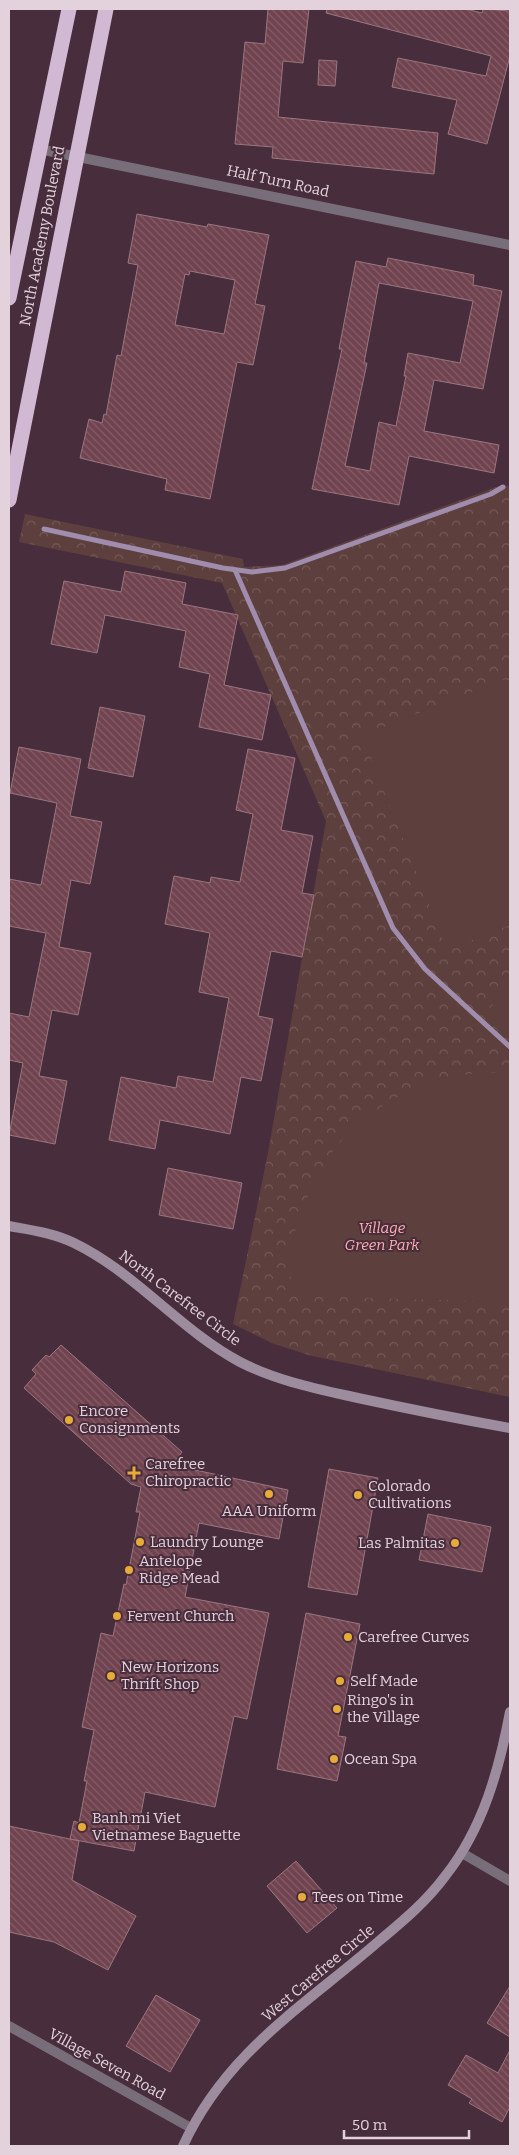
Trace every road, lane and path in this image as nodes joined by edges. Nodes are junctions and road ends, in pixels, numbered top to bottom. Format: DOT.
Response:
graph roads {
  1 [pos="69,9"];
  2 [pos="106,9"];
  3 [pos="39,148"];
  4 [pos="76,156"];
  5 [pos="510,244"];
  6 [pos="10,280"];
  7 [pos="9,298"];
  8 [pos="9,500"];
  9 [pos="9,1226"];
  10 [pos="510,1428"];
  11 [pos="510,1712"];
  12 [pos="462,1852"];
  13 [pos="510,1881"];
  14 [pos="9,2026"];
  15 [pos="191,2128"];
  16 [pos="183,2146"];
  1 -- 3 [label="highway, North Academy Boulevard"];
  2 -- 4 [label="highway, North Academy Boulevard"];
  3 -- 4 [label="street, Half Turn Road"];
  3 -- 6 [label="highway, North Academy Boulevard"];
  4 -- 5 [label="street, Half Turn Road"];
  4 -- 8 [label="highway, North Academy Boulevard"];
  6 -- 7 [label="highway, North Academy Boulevard"];
  9 -- 10 [label="main road, North Carefree Circle"];
  11 -- 12 [label="main road, West Carefree Circle"];
  12 -- 13 [label="street"];
  12 -- 15 [label="main road, West Carefree Circle"];
  14 -- 15 [label="street, Village Seven Road"];
  15 -- 16 [label="main road, West Carefree Circle"];
}
